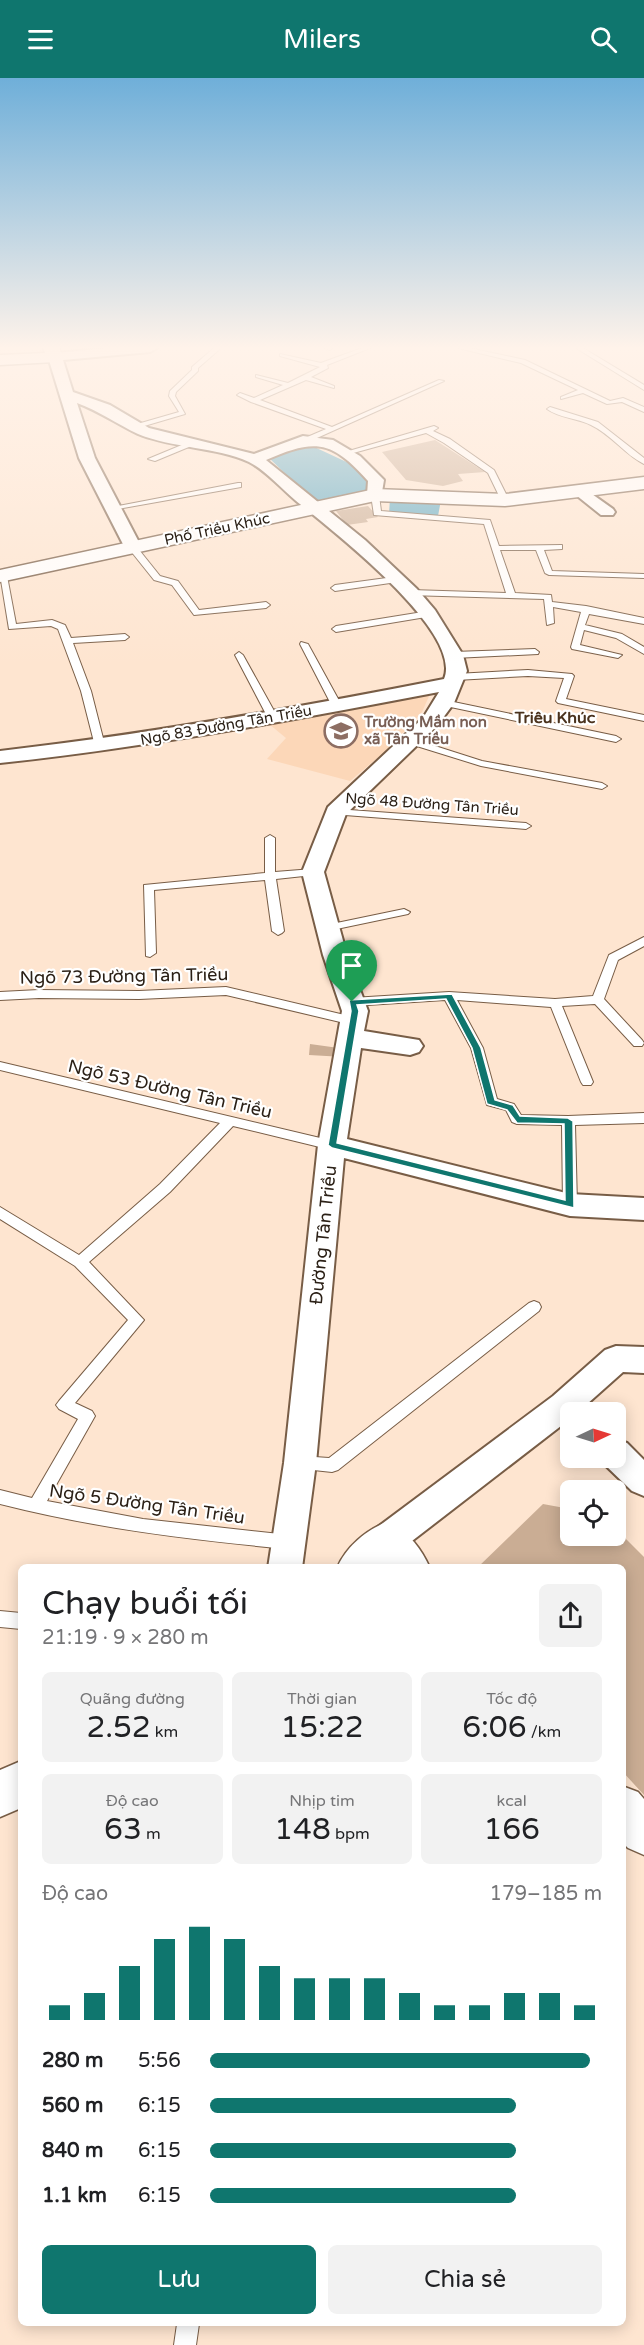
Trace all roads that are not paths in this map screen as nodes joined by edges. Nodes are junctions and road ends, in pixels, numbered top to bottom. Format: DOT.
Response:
graph roads {
  1 [pos="86,454"];
  2 [pos="166,454"];
  3 [pos="233,454"];
  4 [pos="270,454"];
  5 [pos="347,454"];
  6 [pos="465,454"];
  7 [pos="152,459"];
  8 [pos="255,459"];
  9 [pos="643,484"];
  10 [pos="238,485"];
  11 [pos="582,492"];
  12 [pos="375,495"];
  13 [pos="446,497"];
  14 [pos="505,500"];
  15 [pos="112,508"];
  16 [pos="315,508"];
  17 [pos="607,513"];
  18 [pos="439,519"];
  19 [pos="539,547"];
  20 [pos="559,547"];
  21 [pos="133,548"];
  22 [pos="495,548"];
  23 [pos="1,576"];
  24 [pos="644,576"];
  25 [pos="394,580"];
  26 [pos="335,588"];
  27 [pos="411,593"];
  28 [pos="511,595"];
  29 [pos="549,604"];
  30 [pos="266,605"];
  31 [pos="586,609"];
  32 [pos="429,614"];
  33 [pos="644,621"];
  34 [pos="550,623"];
  35 [pos="580,627"];
  36 [pos="336,629"];
  37 [pos="125,637"];
  38 [pos="70,641"];
  39 [pos="304,644"];
  40 [pos="644,651"];
  41 [pos="535,652"];
  42 [pos="239,655"];
  43 [pos="454,655"];
  44 [pos="618,655"];
  45 [pos="450,688"];
  46 [pos="337,706"];
  47 [pos="273,718"];
  48 [pos="644,718"];
  49 [pos="616,739"];
  50 [pos="410,741"];
  51 [pos="100,746"];
  52 [pos="0,757"];
  53 [pos="602,786"];
  54 [pos="336,812"];
  55 [pos="526,826"];
  56 [pos="270,838"];
  57 [pos="313,873"];
  58 [pos="270,876"];
  59 [pos="404,912"];
  60 [pos="327,928"];
  61 [pos="278,931"];
  62 [pos="644,941"];
  63 [pos="150,953"];
  64 [pos="0,996"];
  65 [pos="449,996"];
  66 [pos="598,1000"];
  67 [pos="555,1003"];
  68 [pos="352,1020"];
  69 [pos="638,1043"];
  70 [pos="410,1047"];
  71 [pos="0,1066"];
  72 [pos="587,1082"];
  73 [pos="644,1118"];
  74 [pos="568,1121"];
  75 [pos="229,1122"];
  76 [pos="332,1145"];
  77 [pos="570,1205"];
  78 [pos="644,1209"];
  79 [pos="0,1212"];
  80 [pos="80,1262"];
  81 [pos="534,1307"];
  82 [pos="644,1360"];
  83 [pos="576,1402"];
  84 [pos="560,1417"];
  85 [pos="300,1463"];
  86 [pos="626,1464"];
  87 [pos="644,1481"];
  88 [pos="0,1497"];
  89 [pos="35,1507"];
  90 [pos="398,1554"];
  91 [pos="287,1555"];
  92 [pos="369,1564"];
  93 [pos="0,1619"];
  94 [pos="18,1621"];
  95 [pos="18,1785"];
  96 [pos="0,1795"];
  97 [pos="626,1812"];
  98 [pos="644,1832"];
  99 [pos="188,2326"];
  100 [pos="185,2345"];
  1 -- 15 [label="street"];
  2 -- 7 [label="lane"];
  3 -- 8 [label="street"];
  4 -- 8 [label="street"];
  5 -- 12 [label="street"];
  6 -- 14 [label="lane"];
  8 -- 16 [label="street"];
  9 -- 11 [label="street, Phố Triều Khúc"];
  10 -- 15 [label="lane"];
  11 -- 14 [label="street, Phố Triều Khúc"];
  11 -- 17 [label="street"];
  12 -- 13 [label="street, Phố Triều Khúc"];
  12 -- 16 [label="street, Phố Triều Khúc"];
  12 -- 18 [label="lane"];
  13 -- 14 [label="street, Phố Triều Khúc"];
  13 -- 18 [label="lane"];
  15 -- 21 [label="street"];
  16 -- 21 [label="street, Phố Triều Khúc"];
  16 -- 25 [label="street"];
  18 -- 22 [label="lane"];
  19 -- 20 [label="lane"];
  19 -- 22 [label="lane"];
  19 -- 24 [label="lane"];
  21 -- 23 [label="street, Phố Triều Khúc"];
  21 -- 30 [label="lane"];
  22 -- 28 [label="lane"];
  23 -- 38 [label="lane"];
  25 -- 26 [label="lane"];
  25 -- 27 [label="street"];
  27 -- 28 [label="lane"];
  27 -- 32 [label="street"];
  28 -- 29 [label="lane"];
  29 -- 31 [label="lane"];
  29 -- 34 [label="lane"];
  31 -- 33 [label="lane"];
  31 -- 35 [label="lane"];
  32 -- 36 [label="lane"];
  32 -- 43 [label="street"];
  35 -- 40 [label="lane"];
  35 -- 44 [label="lane"];
  37 -- 38 [label="lane"];
  38 -- 51 [label="lane"];
  39 -- 46 [label="lane"];
  41 -- 43 [label="lane"];
  42 -- 47 [label="lane"];
  43 -- 45 [label="street"];
  45 -- 46 [label="street, Ngõ 83 Đường Tân Triều"];
  45 -- 48 [label="lane"];
  45 -- 49 [label="lane"];
  45 -- 50 [label="street"];
  46 -- 47 [label="street, Ngõ 83 Đường Tân Triều"];
  47 -- 51 [label="street, Ngõ 83 Đường Tân Triều"];
  50 -- 53 [label="lane"];
  50 -- 54 [label="street"];
  51 -- 52 [label="street, Ngõ 83 Đường Tân Triều"];
  54 -- 55 [label="lane, Ngõ 48 Đường Tân Triều"];
  54 -- 57 [label="street"];
  56 -- 58 [label="lane"];
  57 -- 58 [label="lane"];
  57 -- 60 [label="street, Đường Tân Triều"];
  58 -- 61 [label="lane"];
  58 -- 63 [label="lane"];
  59 -- 60 [label="lane"];
  60 -- 68 [label="street, Đường Tân Triều"];
  62 -- 66 [label="lane"];
  64 -- 68 [label="lane, Ngõ 73 Đường Tân Triều"];
  65 -- 67 [label="lane, Ngõ 73 Đường Tân Triều"];
  65 -- 68 [label="lane, Ngõ 73 Đường Tân Triều"];
  65 -- 74 [label="lane"];
  66 -- 67 [label="lane, Ngõ 73 Đường Tân Triều"];
  66 -- 69 [label="lane"];
  67 -- 72 [label="lane"];
  68 -- 70 [label="street"];
  68 -- 76 [label="street, Đường Tân Triều"];
  71 -- 75 [label="lane, Ngõ 53 Đường Tân Triều"];
  73 -- 74 [label="lane"];
  74 -- 77 [label="lane"];
  75 -- 76 [label="lane, Ngõ 53 Đường Tân Triều"];
  75 -- 80 [label="lane"];
  76 -- 77 [label="street"];
  76 -- 85 [label="street, Đường Tân Triều"];
  77 -- 78 [label="street"];
  79 -- 80 [label="lane"];
  80 -- 89 [label="lane"];
  81 -- 85 [label="lane"];
  82 -- 83 [label="street"];
  84 -- 90 [label="street"];
  85 -- 91 [label="street, Đường Tân Triều"];
  86 -- 87 [label="street"];
  88 -- 89 [label="lane, Ngõ 5 Đường Tân Triều"];
  89 -- 91 [label="lane, Ngõ 5 Đường Tân Triều"];
  90 -- 92 [label="street"];
  93 -- 94 [label="lane"];
  95 -- 96 [label="street"];
  97 -- 98 [label="street"];
  99 -- 100 [label="lane"];
}
